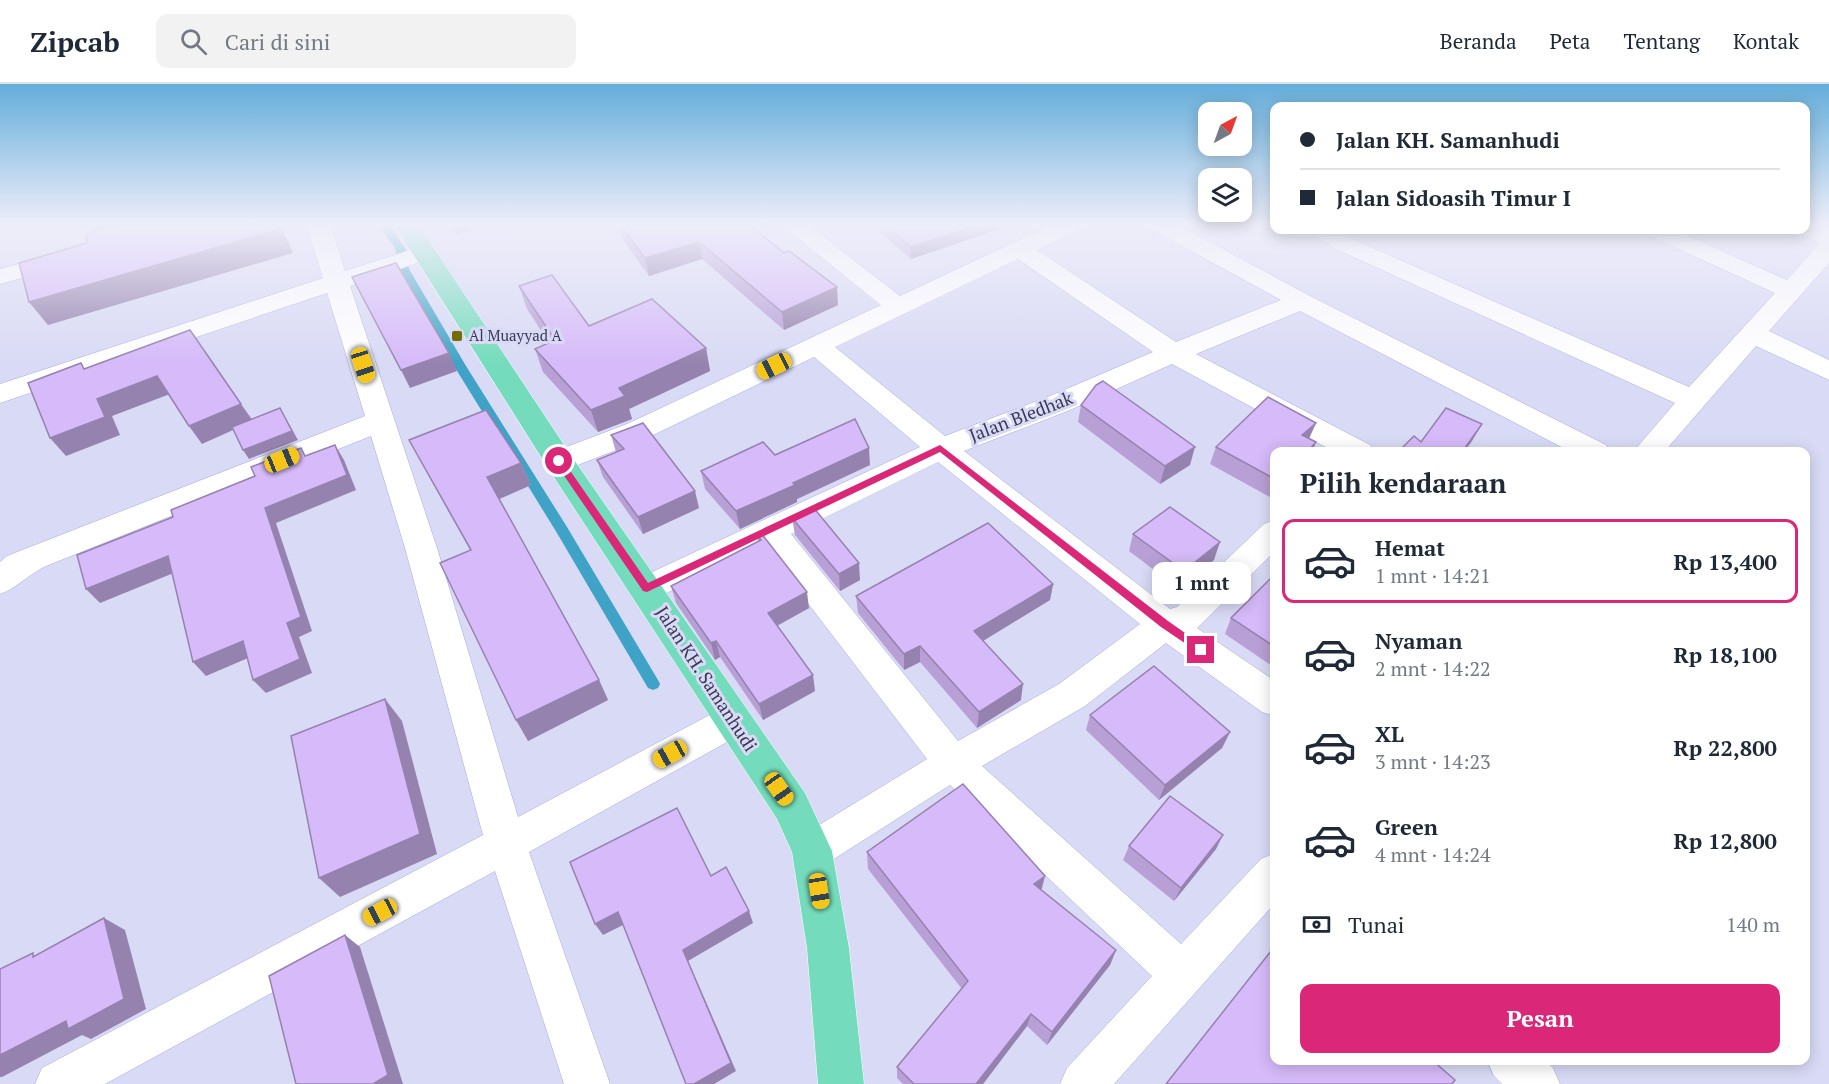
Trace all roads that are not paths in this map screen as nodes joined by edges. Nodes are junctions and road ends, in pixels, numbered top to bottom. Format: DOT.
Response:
graph roads {
  1 [pos="23,271"];
  2 [pos="334,271"];
  3 [pos="370,271"];
  4 [pos="429,271"];
  5 [pos="852,271"];
  6 [pos="974,271"];
  7 [pos="1051,271"];
  8 [pos="1245,271"];
  9 [pos="1404,271"];
  10 [pos="1746,271"];
  11 [pos="1809,271"];
  12 [pos="0,277"];
  13 [pos="338,282"];
  14 [pos="1791,291"];
  15 [pos="1301,301"];
  16 [pos="899,307"];
  17 [pos="1753,334"];
  18 [pos="816,345"];
  19 [pos="1173,352"];
  20 [pos="1829,371"];
  21 [pos="0,394"];
  22 [pos="1693,400"];
  23 [pos="381,421"];
  24 [pos="1351,447"];
  25 [pos="1586,447"];
  26 [pos="1651,447"];
  27 [pos="940,448"];
  28 [pos="559,461"];
  29 [pos="770,530"];
  30 [pos="1270,537"];
  31 [pos="0,581"];
  32 [pos="647,589"];
  33 [pos="1165,624"];
  34 [pos="1270,697"];
  35 [pos="732,721"];
  36 [pos="953,763"];
  37 [pos="506,844"];
  38 [pos="812,851"];
  39 [pos="1270,879"];
  40 [pos="1183,975"];
  41 [pos="1516,1065"];
  42 [pos="58,1084"];
  43 [pos="586,1084"];
  44 [pos="841,1084"];
  45 [pos="1083,1084"];
  46 [pos="1537,1084"];
  1 -- 12 [label="street"];
  2 -- 13 [label="street"];
  3 -- 13 [label="street"];
  4 -- 28 [label="main road, Jalan KH. Samanhudi"];
  5 -- 16 [label="street"];
  6 -- 16 [label="street"];
  7 -- 19 [label="street"];
  8 -- 15 [label="street"];
  9 -- 22 [label="street"];
  10 -- 14 [label="street"];
  11 -- 14 [label="street"];
  13 -- 21 [label="street"];
  13 -- 23 [label="street"];
  14 -- 17 [label="street"];
  15 -- 19 [label="street, Jalan Bledhak"];
  15 -- 25 [label="street"];
  16 -- 18 [label="street"];
  17 -- 20 [label="street"];
  17 -- 22 [label="street"];
  18 -- 27 [label="street"];
  18 -- 28 [label="street"];
  19 -- 24 [label="street"];
  19 -- 27 [label="street, Jalan Bledhak"];
  22 -- 26 [label="street"];
  23 -- 31 [label="street"];
  23 -- 37 [label="street"];
  27 -- 29 [label="street, Jalan Bledhak"];
  27 -- 33 [label="street"];
  28 -- 32 [label="main road, Jalan KH. Samanhudi"];
  29 -- 32 [label="street, Jalan Bledhak"];
  29 -- 36 [label="street"];
  30 -- 33 [label="street"];
  32 -- 35 [label="main road, Jalan KH. Samanhudi"];
  33 -- 34 [label="street"];
  33 -- 36 [label="street"];
  35 -- 37 [label="street"];
  35 -- 38 [label="main road, Jalan KH. Samanhudi"];
  36 -- 38 [label="street"];
  36 -- 40 [label="street"];
  37 -- 42 [label="street"];
  37 -- 43 [label="street"];
  38 -- 44 [label="main road, Jalan KH. Samanhudi"];
  39 -- 40 [label="street"];
  40 -- 45 [label="street"];
  41 -- 46 [label="street"];
}
